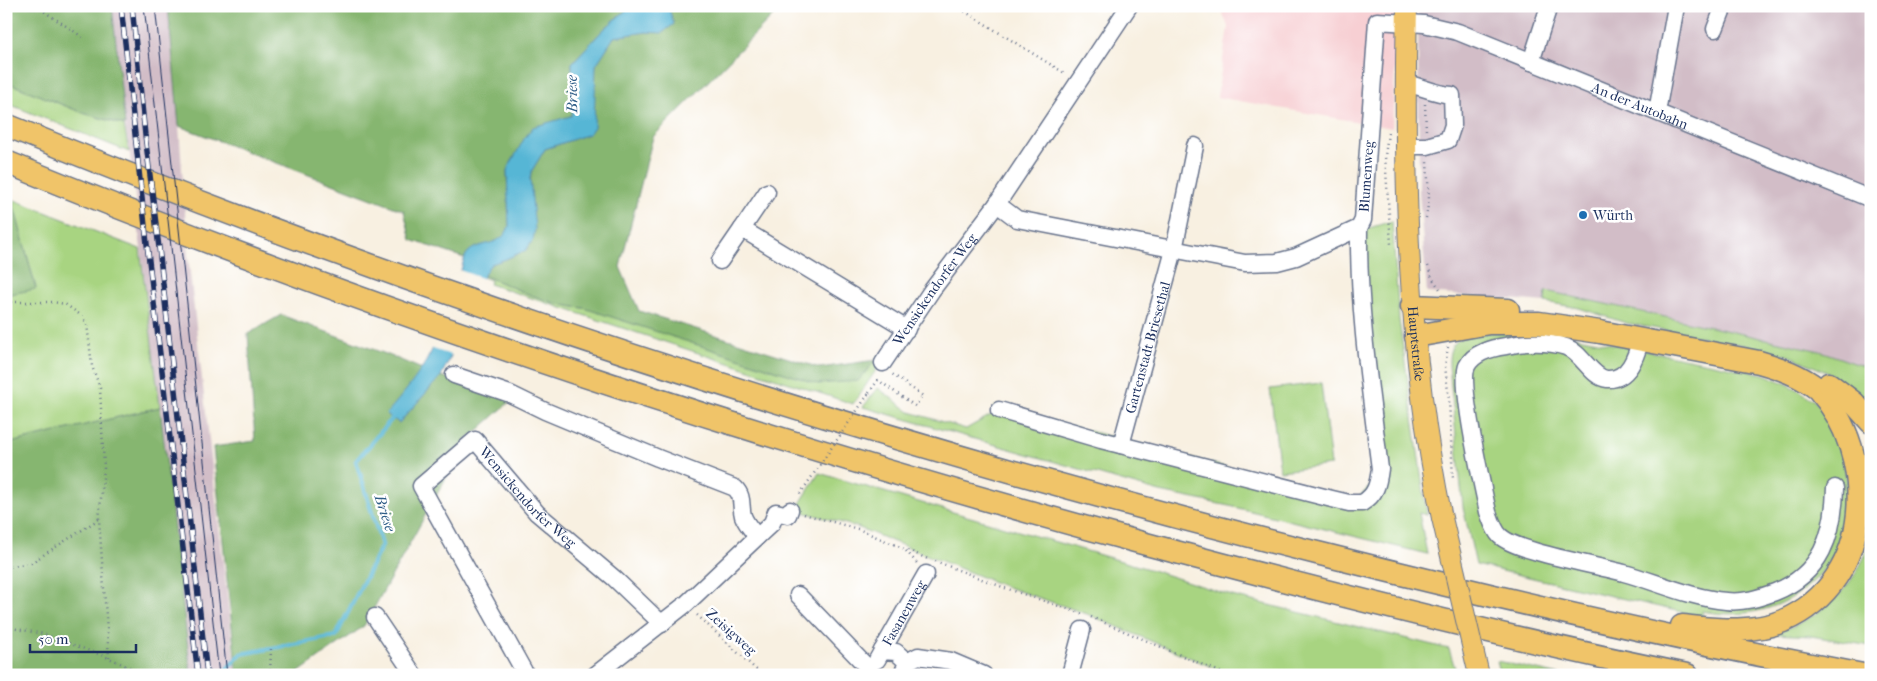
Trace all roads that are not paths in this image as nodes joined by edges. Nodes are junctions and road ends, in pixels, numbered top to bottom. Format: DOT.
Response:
graph roads {
  1 [pos="1129,6"];
  2 [pos="1549,6"];
  3 [pos="1676,6"];
  4 [pos="1724,6"];
  5 [pos="1407,15"];
  6 [pos="1715,29"];
  7 [pos="1532,62"];
  8 [pos="1415,85"];
  9 [pos="1656,112"];
  10 [pos="6,124"];
  11 [pos="1195,146"];
  12 [pos="1405,146"];
  13 [pos="6,162"];
  14 [pos="767,192"];
  15 [pos="1871,200"];
  16 [pos="997,204"];
  17 [pos="1359,228"];
  18 [pos="742,230"];
  19 [pos="1174,250"];
  20 [pos="720,262"];
  21 [pos="1412,306"];
  22 [pos="907,329"];
  23 [pos="1416,336"];
  24 [pos="1641,339"];
  25 [pos="883,363"];
  26 [pos="454,375"];
  27 [pos="998,410"];
  28 [pos="1871,422"];
  29 [pos="1121,445"];
  30 [pos="1835,488"];
  31 [pos="790,510"];
  32 [pos="757,537"];
  33 [pos="926,574"];
  34 [pos="798,594"];
  35 [pos="376,616"];
  36 [pos="1602,621"];
  37 [pos="662,624"];
  38 [pos="1082,630"];
  39 [pos="1574,650"];
  40 [pos="882,651"];
  41 [pos="905,668"];
  42 [pos="870,672"];
  43 [pos="414,675"];
  44 [pos="526,675"];
  45 [pos="595,675"];
  46 [pos="984,675"];
  47 [pos="1070,675"];
  48 [pos="1479,675"];
  49 [pos="1635,675"];
  50 [pos="1688,675"];
  51 [pos="1863,675"];
  1 -- 16 [label="street, Wensickendorfer Weg"];
  2 -- 7 [label="street"];
  3 -- 9 [label="street"];
  4 -- 6 [label="street"];
  5 -- 7 [label="street, An der Autobahn"];
  5 -- 8 [label="main road, Hauptstraße"];
  5 -- 17 [label="street, Blumenweg"];
  7 -- 9 [label="street, An der Autobahn"];
  8 -- 12 [label="main road, Hauptstraße"];
  8 -- 12 [label="street"];
  9 -- 15 [label="street, An der Autobahn"];
  10 -- 36 [label="highway"];
  11 -- 19 [label="street"];
  12 -- 21 [label="main road, Hauptstraße"];
  13 -- 39 [label="highway"];
  14 -- 18 [label="street"];
  16 -- 19 [label="street, Blumenweg"];
  16 -- 22 [label="street, Wensickendorfer Weg"];
  17 -- 19 [label="street, Blumenweg"];
  17 -- 29 [label="street"];
  18 -- 20 [label="street"];
  18 -- 22 [label="street"];
  19 -- 29 [label="street, Gartenstadt Briesethal"];
  21 -- 23 [label="main road, Hauptstraße"];
  21 -- 28 [label="highway"];
  22 -- 25 [label="street, Wensickendorfer Weg"];
  23 -- 24 [label="highway"];
  23 -- 48 [label="main road, Hauptstraße, bridge"];
  24 -- 30 [label="street"];
  24 -- 36 [label="highway"];
  26 -- 32 [label="street"];
  27 -- 29 [label="street"];
  31 -- 32 [label="street"];
  32 -- 37 [label="street"];
  33 -- 40 [label="street, Fasanenweg"];
  34 -- 42 [label="street"];
  35 -- 43 [label="street"];
  36 -- 51 [label="highway"];
  37 -- 44 [label="street, Wensickendorfer Weg"];
  37 -- 45 [label="street"];
  38 -- 47 [label="street"];
  39 -- 49 [label="highway"];
  39 -- 50 [label="highway"];
  40 -- 41 [label="street, Fasanenweg"];
  40 -- 42 [label="street, Fasanenweg"];
  41 -- 46 [label="street"];
}
